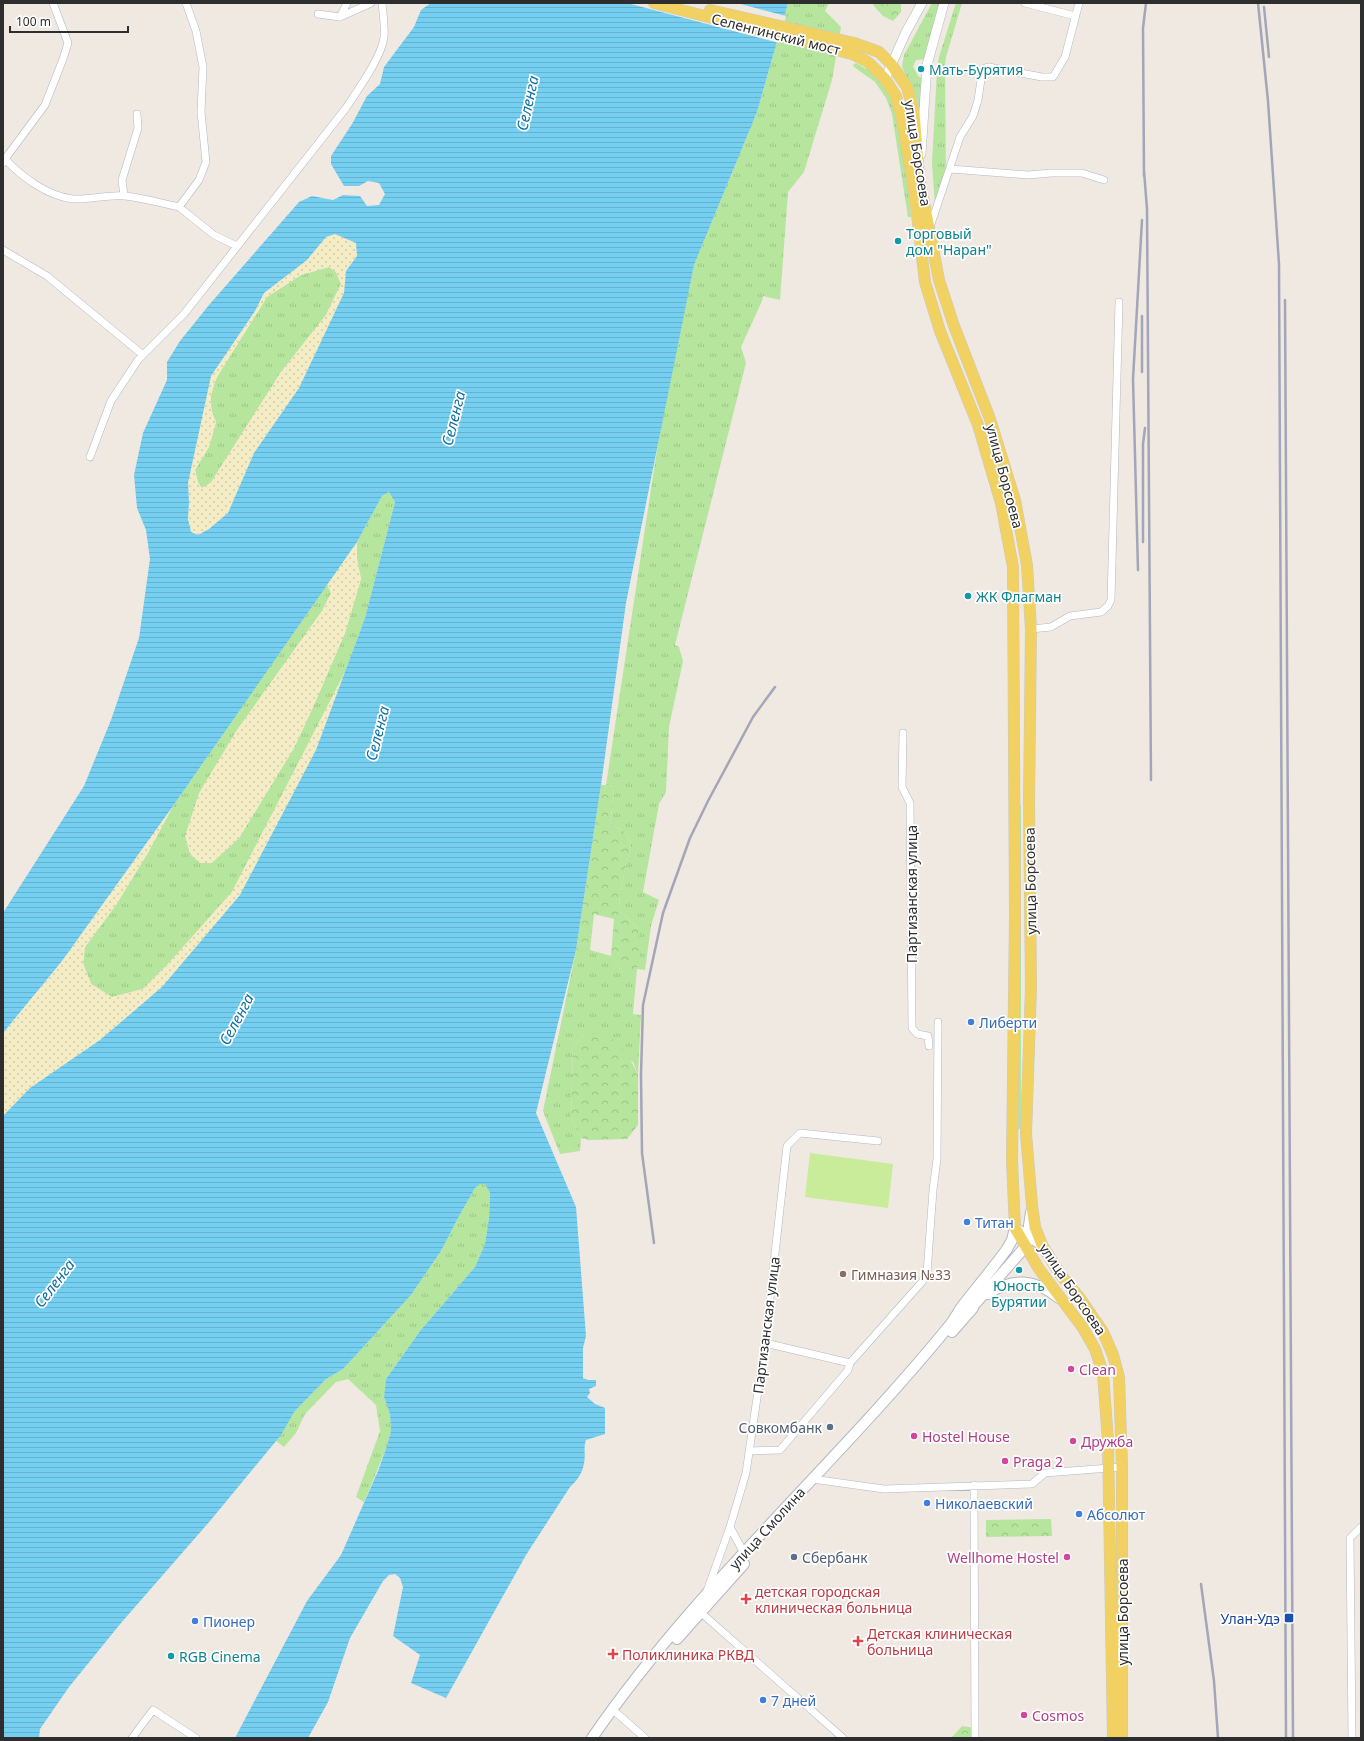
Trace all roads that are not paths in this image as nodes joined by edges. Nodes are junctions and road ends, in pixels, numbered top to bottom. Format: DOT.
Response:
graph roads {
  1 [pos="53,3"];
  2 [pos="186,3"];
  3 [pos="346,3"];
  4 [pos="371,3"];
  5 [pos="382,3"];
  6 [pos="654,3"];
  7 [pos="684,3"];
  8 [pos="922,3"];
  9 [pos="944,3"];
  10 [pos="1025,3"];
  11 [pos="1079,3"];
  12 [pos="318,14"];
  13 [pos="1075,16"];
  14 [pos="340,17"];
  15 [pos="853,48"];
  16 [pos="896,51"];
  17 [pos="879,52"];
  18 [pos="890,64"];
  19 [pos="885,79"];
  20 [pos="137,114"];
  21 [pos="4,158"];
  22 [pos="950,169"];
  23 [pos="919,178"];
  24 [pos="1104,180"];
  25 [pos="124,196"];
  26 [pos="179,207"];
  27 [pos="930,227"];
  28 [pos="237,246"];
  29 [pos="3,250"];
  30 [pos="1119,302"];
  31 [pos="143,355"];
  32 [pos="90,457"];
  33 [pos="1014,629"];
  34 [pos="1031,629"];
  35 [pos="903,733"];
  36 [pos="938,1022"];
  37 [pos="929,1046"];
  38 [pos="1013,1134"];
  39 [pos="1026,1134"];
  40 [pos="878,1141"];
  41 [pos="1032,1205"];
  42 [pos="1015,1228"];
  43 [pos="1027,1241"];
  44 [pos="1042,1245"];
  45 [pos="981,1299"];
  46 [pos="1060,1299"];
  47 [pos="972,1308"];
  48 [pos="950,1325"];
  49 [pos="765,1343"];
  50 [pos="850,1362"];
  51 [pos="749,1451"];
  52 [pos="1122,1467"];
  53 [pos="1107,1468"];
  54 [pos="816,1479"];
  55 [pos="974,1485"];
  56 [pos="730,1527"];
  57 [pos="1361,1527"];
  58 [pos="744,1553"];
  59 [pos="706,1594"];
  60 [pos="698,1609"];
  61 [pos="615,1711"];
  62 [pos="192,1737"];
  63 [pos="132,1738"];
  64 [pos="592,1738"];
  65 [pos="600,1738"];
  66 [pos="645,1738"];
  67 [pos="843,1738"];
  68 [pos="975,1738"];
  69 [pos="1113,1738"];
  70 [pos="1122,1738"];
  71 [pos="1352,1738"];
  1 -- 21 [label="street"];
  2 -- 26 [label="street"];
  3 -- 14 [label="street"];
  4 -- 14 [label="street"];
  5 -- 28 [label="street"];
  6 -- 15 [label="main road, Селенгинский мост"];
  7 -- 15 [label="main road, Селенгинский мост"];
  8 -- 16 [label="street"];
  9 -- 23 [label="street"];
  10 -- 13 [label="street"];
  11 -- 13 [label="street"];
  12 -- 14 [label="street"];
  13 -- 22 [label="street"];
  15 -- 17 [label="main road, улица Борсоева"];
  15 -- 19 [label="main road, улица Борсоева"];
  16 -- 17 [label="street"];
  16 -- 18 [label="street"];
  17 -- 18 [label="main road, улица Борсоева"];
  18 -- 19 [label="street"];
  18 -- 23 [label="main road, улица Борсоева"];
  19 -- 33 [label="main road, улица Борсоева"];
  20 -- 25 [label="street"];
  21 -- 25 [label="street"];
  22 -- 24 [label="street"];
  22 -- 27 [label="street"];
  23 -- 27 [label="main road, улица Борсоева"];
  25 -- 26 [label="street"];
  26 -- 28 [label="street"];
  27 -- 34 [label="main road, улица Борсоева"];
  28 -- 31 [label="street"];
  29 -- 31 [label="street"];
  30 -- 34 [label="street"];
  31 -- 32 [label="street"];
  33 -- 34 [label="main road"];
  33 -- 38 [label="main road, улица Борсоева"];
  34 -- 39 [label="main road, улица Борсоева"];
  35 -- 37 [label="street, Партизанская улица"];
  36 -- 50 [label="street"];
  38 -- 39 [label="main road"];
  38 -- 42 [label="main road, улица Борсоева"];
  39 -- 41 [label="main road, улица Борсоева"];
  40 -- 49 [label="street, Партизанская улица"];
  41 -- 43 [label="main road"];
  41 -- 44 [label="main road, улица Борсоева"];
  42 -- 43 [label="main road, улица Борсоева"];
  42 -- 48 [label="main road, улица Смолина"];
  43 -- 44 [label="main road"];
  43 -- 45 [label="main road, улица Смолина"];
  43 -- 46 [label="main road, улица Борсоева"];
  44 -- 52 [label="main road, улица Борсоева"];
  45 -- 46 [label="main road"];
  45 -- 47 [label="main road, улица Смолина"];
  46 -- 53 [label="main road, улица Борсоева"];
  47 -- 48 [label="main road, улица Смолина"];
  47 -- 54 [label="main road"];
  48 -- 54 [label="main road, улица Смолина"];
  49 -- 50 [label="street"];
  49 -- 51 [label="street, Партизанская улица"];
  50 -- 51 [label="street"];
  51 -- 56 [label="street, Партизанская улица"];
  52 -- 53 [label="street"];
  52 -- 70 [label="main road, улица Борсоева"];
  53 -- 55 [label="street"];
  53 -- 69 [label="main road, улица Борсоева"];
  54 -- 55 [label="street"];
  54 -- 58 [label="main road, улица Смолина"];
  54 -- 60 [label="main road"];
  55 -- 68 [label="street"];
  56 -- 58 [label="street"];
  56 -- 59 [label="street, Партизанская улица"];
  57 -- 71 [label="street"];
  58 -- 59 [label="main road, улица Смолина"];
  59 -- 60 [label="main road, улица Смолина"];
  60 -- 61 [label="main road, улица Смолина"];
  60 -- 67 [label="street"];
  61 -- 64 [label="main road, улица Смолина"];
  61 -- 65 [label="main road"];
  61 -- 66 [label="street"];
  62 -- 63 [label="street"];
}
